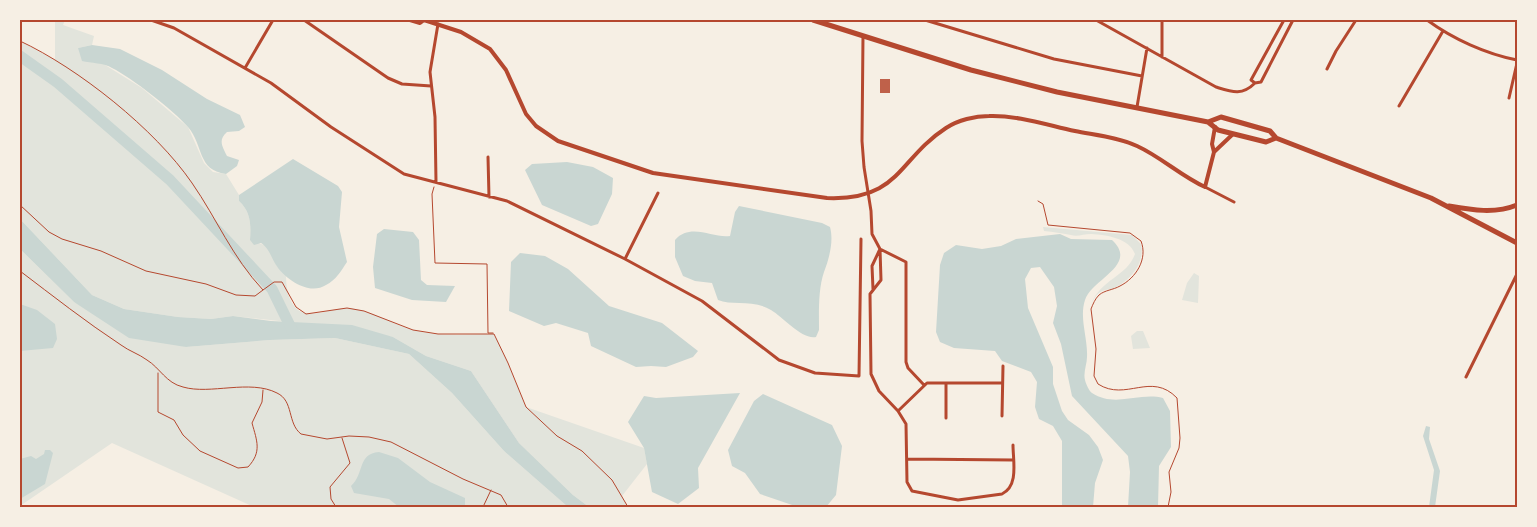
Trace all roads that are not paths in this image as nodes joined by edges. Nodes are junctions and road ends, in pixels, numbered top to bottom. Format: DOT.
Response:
graph roads {
  1 [pos="151,20"];
  2 [pos="273,20"];
  3 [pos="304,20"];
  4 [pos="410,20"];
  5 [pos="424,20"];
  6 [pos="813,20"];
  7 [pos="926,20"];
  8 [pos="1096,20"];
  9 [pos="1162,20"];
  10 [pos="1284,20"];
  11 [pos="1293,20"];
  12 [pos="1356,20"];
  13 [pos="1427,20"];
  14 [pos="439,22"];
  15 [pos="1443,31"];
  16 [pos="863,36"];
  17 [pos="1147,48"];
  18 [pos="1162,57"];
  19 [pos="1517,62"];
  20 [pos="245,68"];
  21 [pos="1327,69"];
  22 [pos="1142,76"];
  23 [pos="1255,83"];
  24 [pos="431,86"];
  25 [pos="1509,98"];
  26 [pos="1399,106"];
  27 [pos="1137,107"];
  28 [pos="1208,122"];
  29 [pos="1215,127"];
  30 [pos="1234,134"];
  31 [pos="1276,138"];
  32 [pos="1214,152"];
  33 [pos="488,156"];
  34 [pos="436,182"];
  35 [pos="1205,187"];
  36 [pos="658,193"];
  37 [pos="869,194"];
  38 [pos="489,197"];
  39 [pos="1234,202"];
  40 [pos="1443,204"];
  41 [pos="1517,205"];
  42 [pos="861,239"];
  43 [pos="1517,243"];
  44 [pos="880,249"];
  45 [pos="626,259"];
  46 [pos="1517,274"];
  47 [pos="873,289"];
  48 [pos="1003,366"];
  49 [pos="1466,377"];
  50 [pos="946,383"];
  51 [pos="1002,383"];
  52 [pos="924,385"];
  53 [pos="898,411"];
  54 [pos="1002,416"];
  55 [pos="946,418"];
  56 [pos="1013,445"];
  57 [pos="907,459"];
  58 [pos="1013,460"];
  1 -- 20 [label="street"];
  2 -- 20 [label="street"];
  3 -- 24 [label="street"];
  4 -- 5 [label="street"];
  5 -- 14 [label="street"];
  6 -- 16 [label="highway"];
  7 -- 22 [label="street"];
  8 -- 17 [label="street"];
  9 -- 18 [label="street"];
  10 -- 23 [label="street"];
  11 -- 23 [label="street"];
  12 -- 21 [label="street"];
  13 -- 15 [label="street"];
  14 -- 24 [label="street"];
  14 -- 37 [label="street"];
  15 -- 19 [label="street"];
  15 -- 26 [label="street"];
  16 -- 27 [label="highway"];
  16 -- 37 [label="street"];
  17 -- 18 [label="street"];
  17 -- 22 [label="street"];
  18 -- 23 [label="street"];
  19 -- 25 [label="street"];
  20 -- 34 [label="street"];
  22 -- 27 [label="street"];
  24 -- 34 [label="street"];
  27 -- 28 [label="highway"];
  28 -- 29 [label="highway"];
  28 -- 31 [label="highway"];
  29 -- 30 [label="highway"];
  29 -- 32 [label="street"];
  30 -- 31 [label="highway"];
  30 -- 32 [label="street"];
  31 -- 40 [label="highway"];
  32 -- 35 [label="street"];
  33 -- 38 [label="street"];
  34 -- 38 [label="street"];
  35 -- 37 [label="street"];
  35 -- 39 [label="street"];
  36 -- 45 [label="street"];
  37 -- 44 [label="street"];
  38 -- 45 [label="street"];
  40 -- 41 [label="highway"];
  40 -- 43 [label="highway"];
  42 -- 45 [label="street"];
  44 -- 47 [label="street"];
  44 -- 47 [label="street"];
  44 -- 52 [label="street"];
  46 -- 49 [label="street"];
  47 -- 53 [label="street"];
  48 -- 51 [label="street"];
  50 -- 51 [label="street"];
  50 -- 52 [label="street"];
  50 -- 55 [label="street"];
  51 -- 54 [label="street"];
  52 -- 53 [label="street"];
  53 -- 57 [label="street"];
  56 -- 58 [label="street"];
  57 -- 58 [label="street"];
  57 -- 58 [label="street"];
}
